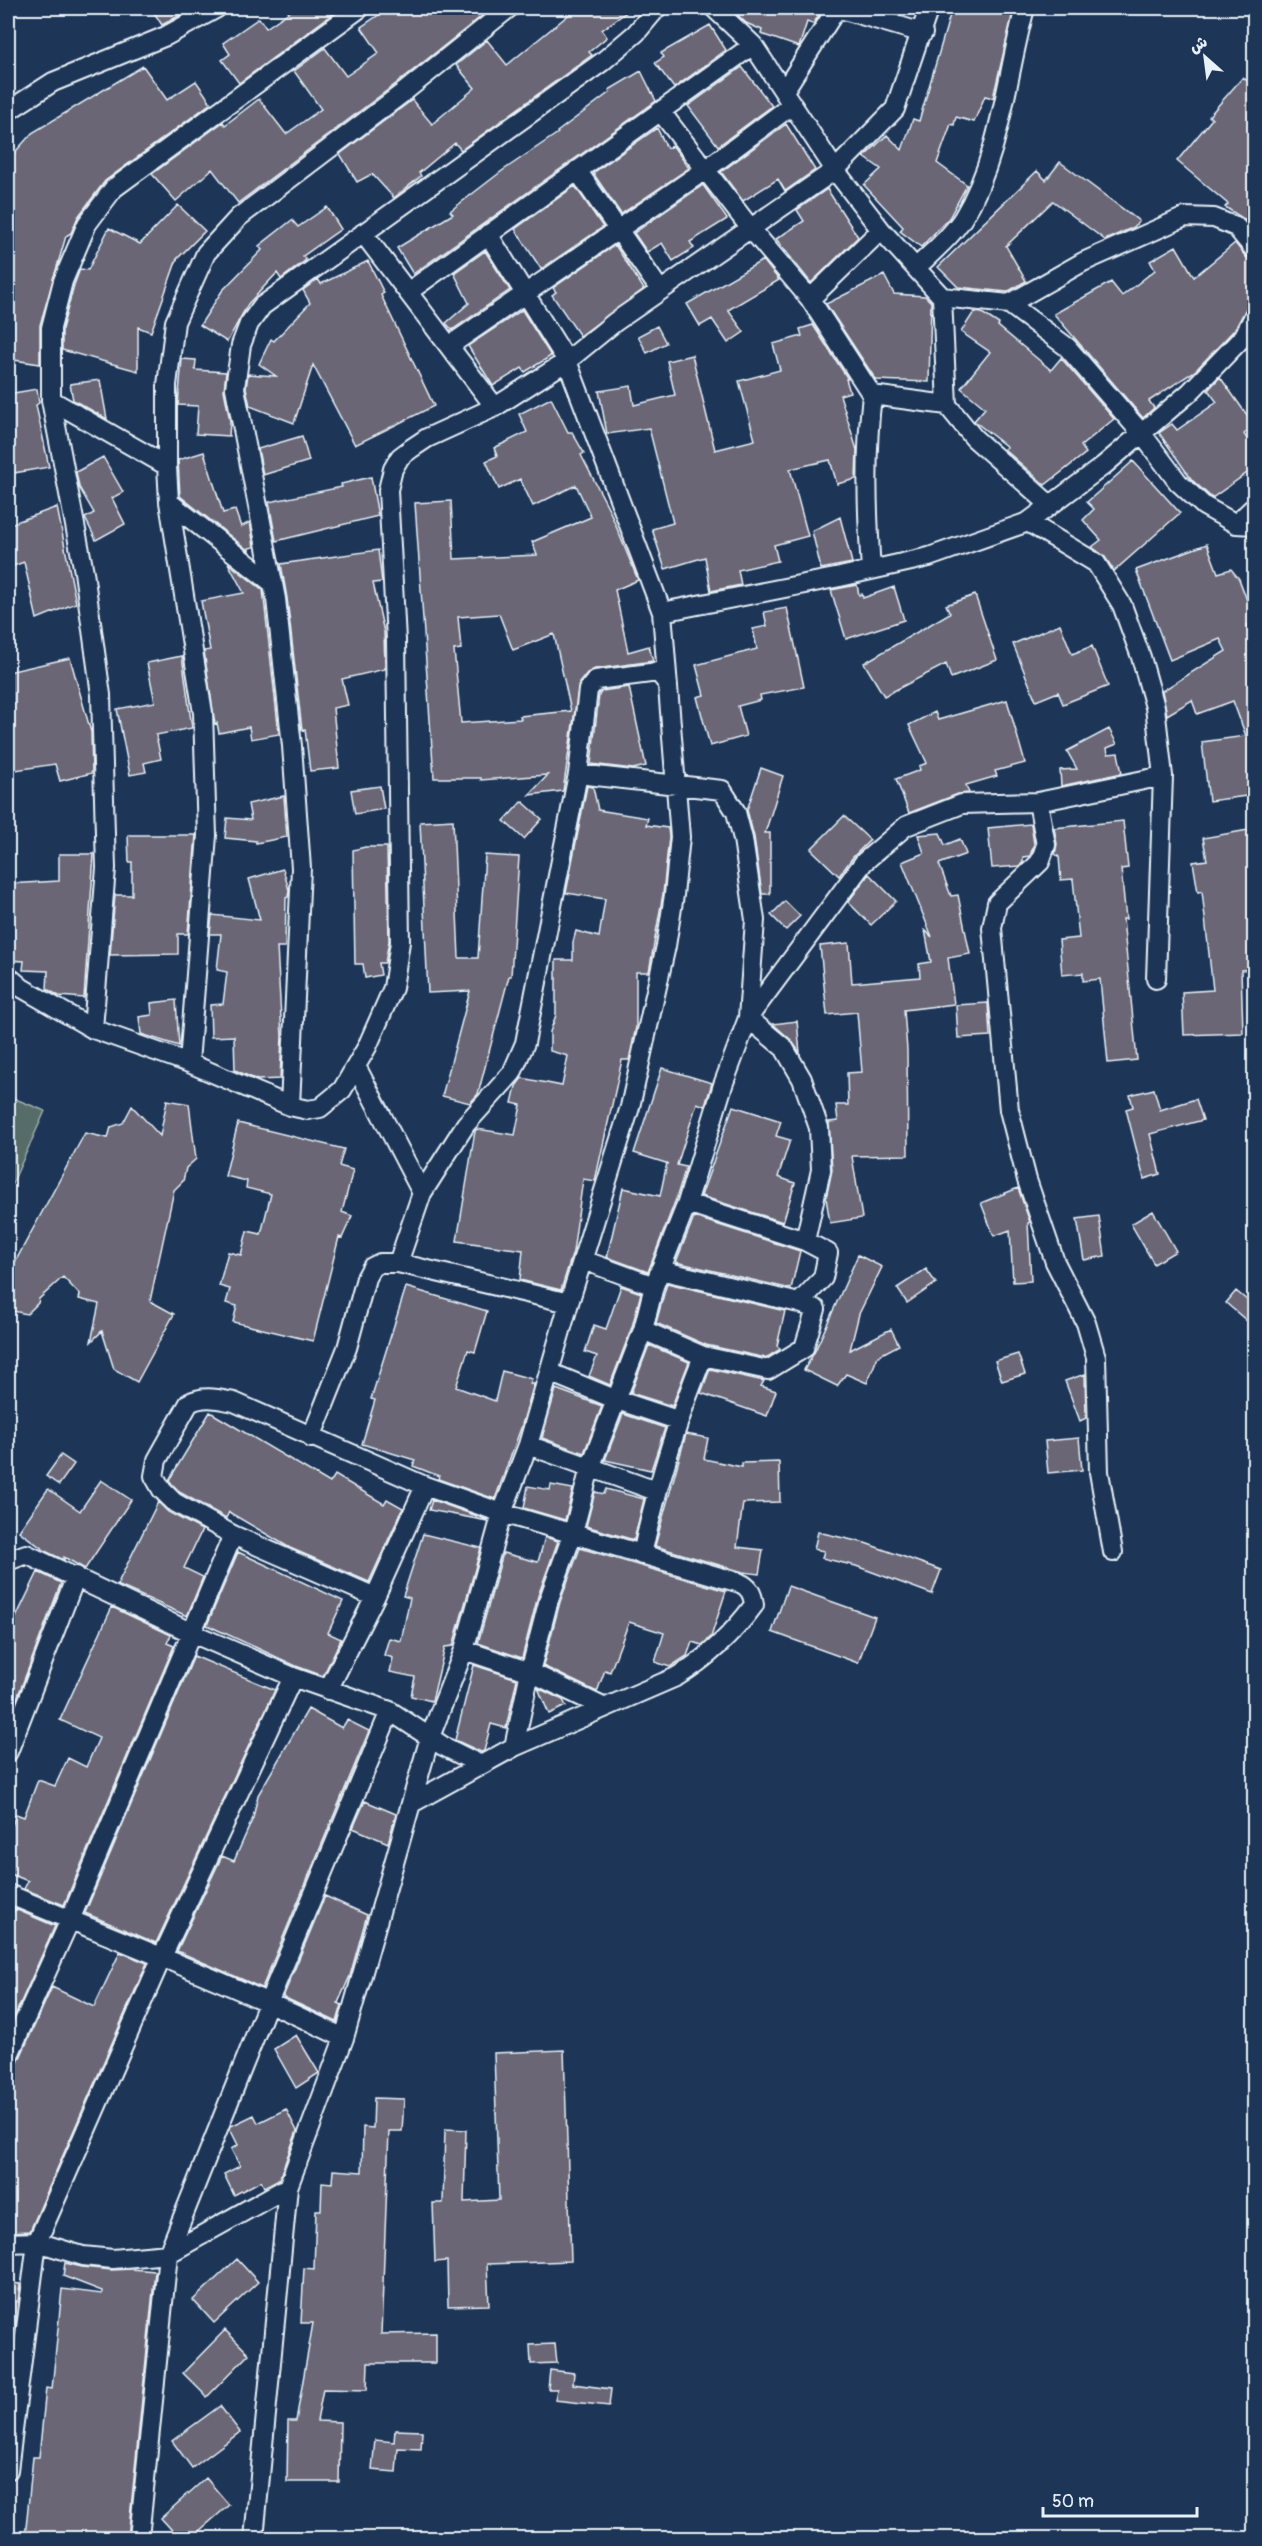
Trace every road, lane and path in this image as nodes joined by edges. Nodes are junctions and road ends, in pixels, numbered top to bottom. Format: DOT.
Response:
graph roads {
  1 [pos="217,8"];
  2 [pos="360,8"];
  3 [pos="509,8"];
  4 [pos="657,8"];
  5 [pos="714,8"];
  6 [pos="837,8"];
  7 [pos="929,8"];
  8 [pos="1025,8"];
  9 [pos="922,33"];
  10 [pos="753,45"];
  11 [pos="788,98"];
  12 [pos="8,111"];
  13 [pos="661,112"];
  14 [pos="577,170"];
  15 [pos="705,170"];
  16 [pos="835,170"];
  17 [pos="617,229"];
  18 [pos="751,229"];
  19 [pos="881,230"];
  20 [pos="363,233"];
  21 [pos="488,234"];
  22 [pos="1254,249"];
  23 [pos="916,268"];
  24 [pos="660,290"];
  25 [pos="408,292"];
  26 [pos="525,293"];
  27 [pos="942,297"];
  28 [pos="810,299"];
  29 [pos="1009,304"];
  30 [pos="1254,316"];
  31 [pos="449,346"];
  32 [pos="567,361"];
  33 [pos="872,395"];
  34 [pos="51,400"];
  35 [pos="946,405"];
  36 [pos="495,407"];
  37 [pos="1142,434"];
  38 [pos="167,466"];
  39 [pos="169,502"];
  40 [pos="1050,506"];
  41 [pos="1254,507"];
  42 [pos="1028,522"];
  43 [pos="1245,525"];
  44 [pos="871,570"];
  45 [pos="271,582"];
  46 [pos="662,612"];
  47 [pos="668,684"];
  48 [pos="578,774"];
  49 [pos="1163,776"];
  50 [pos="678,787"];
  51 [pos="1038,802"];
  52 [pos="8,975"];
  53 [pos="1156,979"];
  54 [pos="747,1018"];
  55 [pos="93,1029"];
  56 [pos="189,1063"];
  57 [pos="356,1066"];
  58 [pos="291,1106"];
  59 [pos="422,1192"];
  60 [pos="687,1203"];
  61 [pos="805,1240"];
  62 [pos="583,1260"];
  63 [pos="398,1263"];
  64 [pos="657,1278"];
  65 [pos="569,1303"];
  66 [pos="799,1303"];
  67 [pos="643,1330"];
  68 [pos="703,1356"];
  69 [pos="549,1372"];
  70 [pos="617,1400"];
  71 [pos="677,1420"];
  72 [pos="312,1438"];
  73 [pos="528,1445"];
  74 [pos="590,1468"];
  75 [pos="425,1486"];
  76 [pos="656,1491"];
  77 [pos="502,1513"];
  78 [pos="573,1533"];
  79 [pos="233,1535"];
  80 [pos="1113,1552"];
  81 [pos="642,1555"];
  82 [pos="8,1561"];
  83 [pos="76,1576"];
  84 [pos="375,1597"];
  85 [pos="192,1633"];
  86 [pos="464,1650"];
  87 [pos="530,1672"];
  88 [pos="292,1677"];
  89 [pos="328,1690"];
  90 [pos="603,1707"];
  91 [pos="390,1711"];
  92 [pos="430,1737"];
  93 [pos="514,1747"];
  94 [pos="8,1752"];
  95 [pos="481,1765"];
  96 [pos="412,1803"];
  97 [pos="8,1894"];
  98 [pos="70,1920"];
  99 [pos="161,1959"];
  100 [pos="269,2001"];
  101 [pos="344,2038"];
  102 [pos="8,2057"];
  103 [pos="288,2187"];
  104 [pos="37,2242"];
  105 [pos="8,2243"];
  106 [pos="168,2254"];
  107 [pos="8,2470"];
  108 [pos="140,2538"];
  109 [pos="254,2538"];
  1 -- 12 [label="street"];
  2 -- 34 [label="street"];
  3 -- 38 [label="street"];
  4 -- 20 [label="street"];
  5 -- 10 [label="street"];
  6 -- 9 [label="street"];
  6 -- 11 [label="street"];
  7 -- 9 [label="street"];
  8 -- 23 [label="street"];
  9 -- 16 [label="street"];
  10 -- 11 [label="street"];
  10 -- 13 [label="street"];
  11 -- 15 [label="street"];
  11 -- 16 [label="street"];
  13 -- 14 [label="street"];
  13 -- 15 [label="street"];
  14 -- 17 [label="street"];
  14 -- 21 [label="street"];
  15 -- 17 [label="street"];
  15 -- 18 [label="street"];
  16 -- 18 [label="street"];
  16 -- 19 [label="street"];
  17 -- 24 [label="street"];
  17 -- 26 [label="street"];
  18 -- 24 [label="street"];
  18 -- 28 [label="street"];
  19 -- 23 [label="street"];
  19 -- 28 [label="street"];
  20 -- 25 [label="street"];
  20 -- 45 [label="street"];
  21 -- 25 [label="street"];
  21 -- 26 [label="street"];
  22 -- 29 [label="street"];
  23 -- 27 [label="street"];
  24 -- 32 [label="street"];
  25 -- 31 [label="street"];
  26 -- 31 [label="street"];
  26 -- 32 [label="street"];
  27 -- 29 [label="street"];
  27 -- 35 [label="street"];
  28 -- 33 [label="street"];
  29 -- 37 [label="street"];
  30 -- 37 [label="street"];
  31 -- 36 [label="street"];
  32 -- 36 [label="street"];
  32 -- 46 [label="street"];
  33 -- 35 [label="street"];
  33 -- 44 [label="street"];
  34 -- 38 [label="street"];
  34 -- 55 [label="street"];
  35 -- 40 [label="street"];
  36 -- 57 [label="street"];
  37 -- 40 [label="street"];
  37 -- 43 [label="street"];
  38 -- 39 [label="street"];
  39 -- 45 [label="street"];
  39 -- 56 [label="street"];
  40 -- 42 [label="street"];
  41 -- 43 [label="street"];
  42 -- 44 [label="street"];
  42 -- 49 [label="street"];
  44 -- 46 [label="street"];
  45 -- 58 [label="street"];
  46 -- 47 [label="street"];
  47 -- 48 [label="street"];
  47 -- 50 [label="street"];
  48 -- 50 [label="street"];
  48 -- 59 [label="street"];
  49 -- 51 [label="street"];
  49 -- 53 [label="street"];
  50 -- 54 [label="street"];
  50 -- 62 [label="street"];
  51 -- 54 [label="street"];
  51 -- 80 [label="street"];
  52 -- 55 [label="street"];
  54 -- 60 [label="street"];
  54 -- 61 [label="street"];
  55 -- 56 [label="street"];
  56 -- 58 [label="street"];
  57 -- 58 [label="street"];
  57 -- 59 [label="street"];
  59 -- 63 [label="street"];
  60 -- 61 [label="street"];
  60 -- 64 [label="street"];
  61 -- 66 [label="street"];
  62 -- 64 [label="street"];
  62 -- 65 [label="street"];
  63 -- 65 [label="street"];
  63 -- 72 [label="street"];
  64 -- 66 [label="street"];
  64 -- 67 [label="street"];
  65 -- 69 [label="street"];
  66 -- 68 [label="street"];
  67 -- 68 [label="street"];
  67 -- 70 [label="street"];
  68 -- 71 [label="street"];
  69 -- 70 [label="street"];
  69 -- 73 [label="street"];
  70 -- 71 [label="street"];
  70 -- 74 [label="street"];
  71 -- 76 [label="street"];
  72 -- 75 [label="street"];
  72 -- 79 [label="street"];
  73 -- 74 [label="street"];
  73 -- 77 [label="street"];
  74 -- 76 [label="street"];
  74 -- 78 [label="street"];
  75 -- 77 [label="street"];
  75 -- 84 [label="street"];
  76 -- 81 [label="street"];
  77 -- 78 [label="street"];
  77 -- 86 [label="street"];
  78 -- 81 [label="street"];
  78 -- 87 [label="street"];
  79 -- 84 [label="street"];
  79 -- 85 [label="street"];
  81 -- 90 [label="street"];
  82 -- 83 [label="street"];
  83 -- 85 [label="street"];
  83 -- 94 [label="street"];
  84 -- 89 [label="street"];
  85 -- 88 [label="street"];
  85 -- 98 [label="street"];
  86 -- 87 [label="street"];
  86 -- 92 [label="street"];
  87 -- 90 [label="street"];
  87 -- 93 [label="street"];
  88 -- 89 [label="street"];
  88 -- 99 [label="street"];
  89 -- 91 [label="street"];
  90 -- 93 [label="street"];
  91 -- 92 [label="street"];
  91 -- 100 [label="street"];
  92 -- 95 [label="street"];
  92 -- 96 [label="street"];
  93 -- 95 [label="street"];
  95 -- 96 [label="street"];
  96 -- 101 [label="street"];
  97 -- 98 [label="street"];
  98 -- 99 [label="street"];
  98 -- 102 [label="street"];
  99 -- 100 [label="street"];
  99 -- 104 [label="street"];
  100 -- 101 [label="street"];
  100 -- 106 [label="street"];
  101 -- 103 [label="street"];
  103 -- 106 [label="street"];
  103 -- 109 [label="street"];
  104 -- 105 [label="street"];
  104 -- 106 [label="street"];
  104 -- 107 [label="street"];
  106 -- 108 [label="street"];
}
